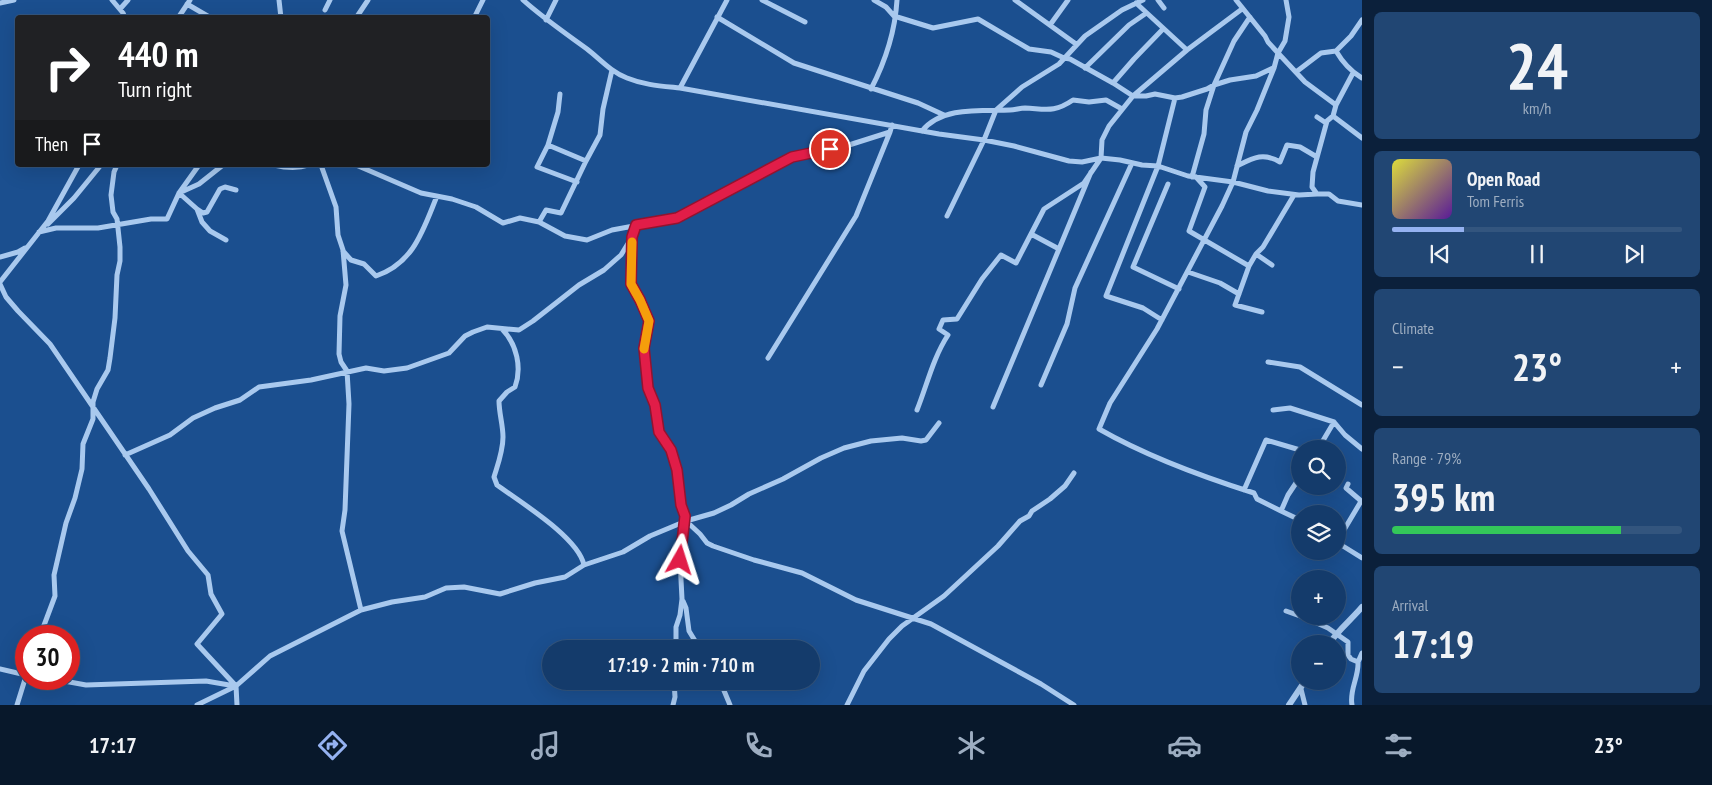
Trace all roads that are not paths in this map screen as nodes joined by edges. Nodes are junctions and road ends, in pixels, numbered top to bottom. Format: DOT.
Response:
graph roads {
  1 [pos="14,0"];
  2 [pos="112,0"];
  3 [pos="128,0"];
  4 [pos="279,0"];
  5 [pos="330,0"];
  6 [pos="368,0"];
  7 [pos="483,0"];
  8 [pos="523,0"];
  9 [pos="556,0"];
  10 [pos="727,0"];
  11 [pos="762,0"];
  12 [pos="874,0"];
  13 [pos="897,0"];
  14 [pos="1015,0"];
  15 [pos="1068,0"];
  16 [pos="1143,0"];
  17 [pos="1158,0"];
  18 [pos="1236,0"];
  19 [pos="1286,0"];
  20 [pos="0,2"];
  21 [pos="189,2"];
  22 [pos="1022,2"];
  23 [pos="1136,4"];
  24 [pos="1164,8"];
  25 [pos="120,9"];
  26 [pos="1242,9"];
  27 [pos="326,10"];
  28 [pos="1145,14"];
  29 [pos="123,15"];
  30 [pos="180,15"];
  31 [pos="206,15"];
  32 [pos="281,15"];
  33 [pos="358,15"];
  34 [pos="476,15"];
  35 [pos="895,16"];
  36 [pos="717,17"];
  37 [pos="1250,17"];
  38 [pos="546,20"];
  39 [pos="1362,20"];
  40 [pos="804,22"];
  41 [pos="1050,25"];
  42 [pos="1163,29"];
  43 [pos="1076,44"];
  44 [pos="1187,50"];
  45 [pos="1336,50"];
  46 [pos="1278,53"];
  47 [pos="1064,58"];
  48 [pos="1085,68"];
  49 [pos="1274,68"];
  50 [pos="612,70"];
  51 [pos="1296,72"];
  52 [pos="1353,73"];
  53 [pos="1362,78"];
  54 [pos="1114,83"];
  55 [pos="1214,85"];
  56 [pos="680,88"];
  57 [pos="871,89"];
  58 [pos="560,94"];
  59 [pos="1133,96"];
  60 [pos="1175,98"];
  61 [pos="1336,105"];
  62 [pos="1122,109"];
  63 [pos="996,110"];
  64 [pos="944,115"];
  65 [pos="1333,116"];
  66 [pos="1316,117"];
  67 [pos="1326,123"];
  68 [pos="892,125"];
  69 [pos="922,130"];
  70 [pos="890,132"];
  71 [pos="1362,138"];
  72 [pos="984,140"];
  73 [pos="548,145"];
  74 [pos="1317,157"];
  75 [pos="1100,158"];
  76 [pos="586,161"];
  77 [pos="1132,162"];
  78 [pos="1158,166"];
  79 [pos="1237,166"];
  80 [pos="78,167"];
  81 [pos="99,167"];
  82 [pos="116,167"];
  83 [pos="198,167"];
  84 [pos="220,167"];
  85 [pos="281,167"];
  86 [pos="302,167"];
  87 [pos="322,167"];
  88 [pos="361,167"];
  89 [pos="1091,172"];
  90 [pos="1194,177"];
  91 [pos="577,182"];
  92 [pos="1234,182"];
  93 [pos="1168,184"];
  94 [pos="236,190"];
  95 [pos="179,193"];
  96 [pos="1294,194"];
  97 [pos="1317,194"];
  98 [pos="437,196"];
  99 [pos="1362,205"];
  100 [pos="197,209"];
  101 [pos="948,216"];
  102 [pos="539,222"];
  103 [pos="636,225"];
  104 [pos="117,226"];
  105 [pos="41,230"];
  106 [pos="1031,234"];
  107 [pos="632,237"];
  108 [pos="226,240"];
  109 [pos="1204,240"];
  110 [pos="29,245"];
  111 [pos="1060,249"];
  112 [pos="343,250"];
  113 [pos="1256,254"];
  114 [pos="0,257"];
  115 [pos="1272,265"];
  116 [pos="1249,266"];
  117 [pos="1188,272"];
  118 [pos="0,283"];
  119 [pos="1179,289"];
  120 [pos="1239,294"];
  121 [pos="1262,312"];
  122 [pos="1162,320"];
  123 [pos="502,329"];
  124 [pos="768,358"];
  125 [pos="1268,362"];
  126 [pos="347,371"];
  127 [pos="1041,385"];
  128 [pos="1362,405"];
  129 [pos="993,407"];
  130 [pos="94,409"];
  131 [pos="917,410"];
  132 [pos="1273,410"];
  133 [pos="1334,422"];
  134 [pos="939,423"];
  135 [pos="1323,440"];
  136 [pos="1291,447"];
  137 [pos="1362,449"];
  138 [pos="125,455"];
  139 [pos="1074,473"];
  140 [pos="1348,484"];
  141 [pos="1244,490"];
  142 [pos="1291,490"];
  143 [pos="1281,511"];
  144 [pos="1291,516"];
  145 [pos="686,522"];
  146 [pos="1346,527"];
  147 [pos="1346,547"];
  148 [pos="1362,558"];
  149 [pos="584,565"];
  150 [pos="682,599"];
  151 [pos="1362,607"];
  152 [pos="361,610"];
  153 [pos="1286,611"];
  154 [pos="1291,613"];
  155 [pos="913,618"];
  156 [pos="44,625"];
  157 [pos="1321,625"];
  158 [pos="1336,634"];
  159 [pos="676,640"];
  160 [pos="694,640"];
  161 [pos="1362,653"];
  162 [pos="1358,662"];
  163 [pos="0,668"];
  164 [pos="15,673"];
  165 [pos="80,684"];
  166 [pos="236,686"];
  167 [pos="22,690"];
  168 [pos="675,690"];
  169 [pos="724,690"];
  170 [pos="1300,690"];
  171 [pos="1301,690"];
  172 [pos="17,705"];
  173 [pos="197,705"];
  174 [pos="237,705"];
  175 [pos="673,705"];
  176 [pos="730,705"];
  177 [pos="847,705"];
  178 [pos="1074,705"];
  179 [pos="1289,705"];
  180 [pos="1305,705"];
  181 [pos="1352,705"];
  1 -- 20 [label="street"];
  2 -- 25 [label="street"];
  3 -- 25 [label="street"];
  4 -- 32 [label="street"];
  5 -- 27 [label="street"];
  6 -- 33 [label="street"];
  7 -- 34 [label="street"];
  8 -- 38 [label="street"];
  9 -- 38 [label="street"];
  10 -- 36 [label="street"];
  11 -- 40 [label="street"];
  12 -- 35 [label="street"];
  13 -- 35 [label="street"];
  14 -- 22 [label="street"];
  15 -- 41 [label="street"];
  16 -- 23 [label="street"];
  17 -- 24 [label="street"];
  18 -- 26 [label="street"];
  19 -- 46 [label="street"];
  21 -- 30 [label="street"];
  21 -- 31 [label="street"];
  22 -- 41 [label="street"];
  23 -- 28 [label="street"];
  23 -- 43 [label="street"];
  25 -- 29 [label="street"];
  26 -- 37 [label="street"];
  26 -- 44 [label="street"];
  28 -- 42 [label="street"];
  28 -- 48 [label="street"];
  35 -- 47 [label="street"];
  35 -- 57 [label="street"];
  36 -- 56 [label="street"];
  36 -- 57 [label="street"];
  37 -- 46 [label="street"];
  37 -- 55 [label="street"];
  38 -- 50 [label="street"];
  39 -- 45 [label="street"];
  41 -- 43 [label="street"];
  42 -- 44 [label="street"];
  42 -- 54 [label="street"];
  43 -- 47 [label="street"];
  44 -- 59 [label="street"];
  45 -- 51 [label="street"];
  45 -- 52 [label="street"];
  46 -- 49 [label="street"];
  46 -- 51 [label="street"];
  47 -- 48 [label="street"];
  47 -- 63 [label="street"];
  48 -- 54 [label="street"];
  49 -- 55 [label="street"];
  49 -- 79 [label="street"];
  50 -- 56 [label="street"];
  50 -- 76 [label="street"];
  51 -- 61 [label="street"];
  52 -- 53 [label="street"];
  52 -- 61 [label="street"];
  54 -- 59 [label="street"];
  55 -- 60 [label="street"];
  55 -- 90 [label="street"];
  56 -- 68 [label="street"];
  57 -- 64 [label="street"];
  58 -- 73 [label="street"];
  59 -- 60 [label="street"];
  59 -- 62 [label="street"];
  60 -- 78 [label="street"];
  61 -- 65 [label="street"];
  62 -- 63 [label="street"];
  62 -- 75 [label="street"];
  63 -- 64 [label="street"];
  63 -- 72 [label="street"];
  64 -- 69 [label="street"];
  65 -- 67 [label="street"];
  65 -- 71 [label="street"];
  66 -- 67 [label="street"];
  67 -- 74 [label="street"];
  68 -- 69 [label="street"];
  68 -- 70 [label="street"];
  69 -- 72 [label="street"];
  70 -- 103 [label="street"];
  70 -- 124 [label="street"];
  72 -- 75 [label="street"];
  72 -- 101 [label="street"];
  73 -- 76 [label="street"];
  73 -- 91 [label="street"];
  74 -- 79 [label="street"];
  74 -- 97 [label="street"];
  75 -- 77 [label="street"];
  75 -- 89 [label="street"];
  76 -- 91 [label="street"];
  77 -- 78 [label="street"];
  77 -- 127 [label="street"];
  78 -- 90 [label="street"];
  78 -- 122 [label="street"];
  79 -- 92 [label="street"];
  80 -- 105 [label="street"];
  81 -- 105 [label="street"];
  82 -- 104 [label="street"];
  83 -- 95 [label="street"];
  84 -- 95 [label="street"];
  85 -- 86 [label="street"];
  87 -- 112 [label="street"];
  88 -- 98 [label="street"];
  89 -- 106 [label="street"];
  89 -- 111 [label="street"];
  90 -- 92 [label="street"];
  90 -- 109 [label="street"];
  91 -- 102 [label="street"];
  92 -- 96 [label="street"];
  92 -- 109 [label="street"];
  93 -- 119 [label="street"];
  94 -- 100 [label="street"];
  95 -- 100 [label="street"];
  95 -- 104 [label="street"];
  96 -- 97 [label="street"];
  96 -- 113 [label="street"];
  97 -- 99 [label="street"];
  98 -- 102 [label="street"];
  98 -- 112 [label="street"];
  100 -- 108 [label="street"];
  102 -- 103 [label="street"];
  103 -- 107 [label="street"];
  104 -- 105 [label="street"];
  104 -- 130 [label="street"];
  105 -- 110 [label="street"];
  106 -- 111 [label="street"];
  106 -- 131 [label="street"];
  107 -- 123 [label="street"];
  107 -- 145 [label="street"];
  109 -- 116 [label="street"];
  109 -- 117 [label="street"];
  110 -- 114 [label="street"];
  110 -- 118 [label="street"];
  111 -- 129 [label="street"];
  112 -- 126 [label="street"];
  113 -- 115 [label="street"];
  113 -- 116 [label="street"];
  116 -- 120 [label="street"];
  117 -- 119 [label="street"];
  117 -- 120 [label="street"];
  118 -- 130 [label="street"];
  119 -- 122 [label="street"];
  120 -- 121 [label="street"];
  122 -- 141 [label="street"];
  123 -- 126 [label="street"];
  123 -- 149 [label="street"];
  125 -- 128 [label="street"];
  126 -- 138 [label="street"];
  126 -- 152 [label="street"];
  130 -- 138 [label="street"];
  130 -- 156 [label="street"];
  132 -- 133 [label="street"];
  133 -- 135 [label="street"];
  133 -- 137 [label="street"];
  134 -- 145 [label="street"];
  136 -- 141 [label="street"];
  138 -- 166 [label="street"];
  139 -- 155 [label="street"];
  140 -- 146 [label="street"];
  141 -- 143 [label="street"];
  142 -- 143 [label="street"];
  143 -- 144 [label="street"];
  145 -- 149 [label="street"];
  145 -- 150 [label="street"];
  145 -- 155 [label="street"];
  147 -- 148 [label="street"];
  149 -- 152 [label="street"];
  150 -- 159 [label="street"];
  150 -- 160 [label="street"];
  151 -- 158 [label="street"];
  152 -- 166 [label="street"];
  153 -- 154 [label="street"];
  155 -- 177 [label="street"];
  155 -- 178 [label="street"];
  157 -- 158 [label="street"];
  158 -- 162 [label="street"];
  161 -- 162 [label="street"];
  162 -- 181 [label="street"];
  163 -- 164 [label="street"];
  165 -- 166 [label="street"];
  166 -- 173 [label="street"];
  166 -- 174 [label="street"];
  167 -- 172 [label="street"];
  168 -- 175 [label="street"];
  169 -- 176 [label="street"];
  170 -- 179 [label="street"];
  171 -- 180 [label="street"];
}
